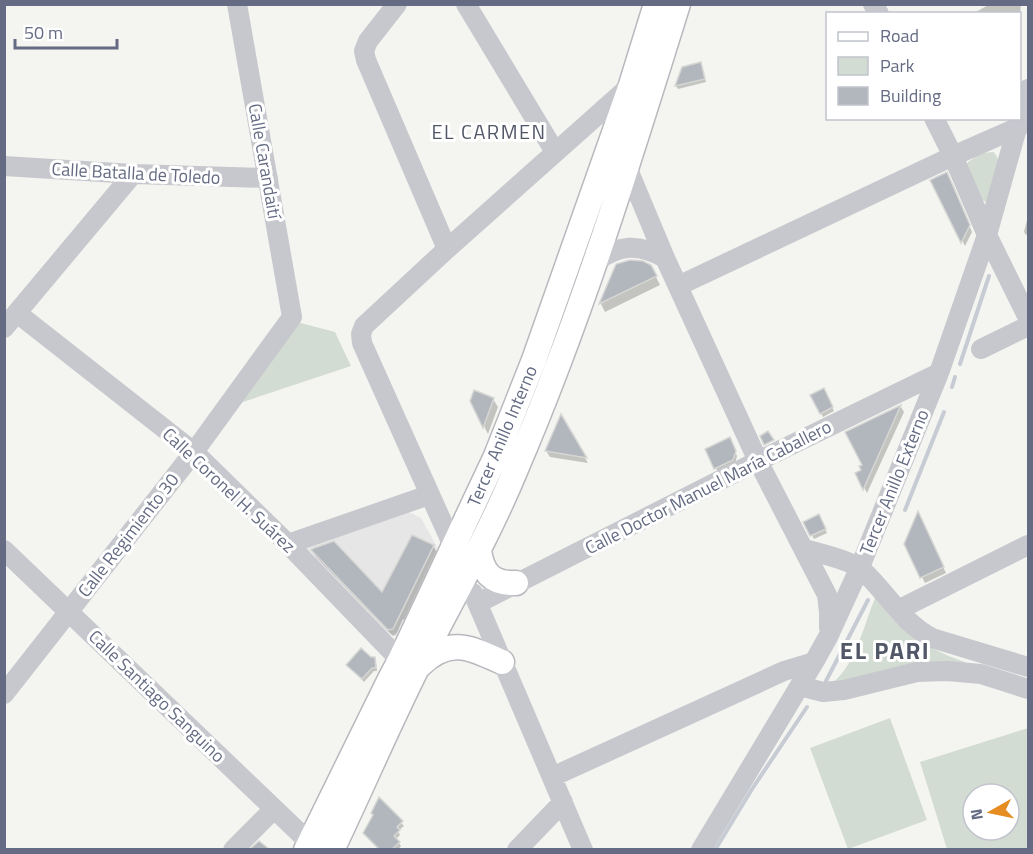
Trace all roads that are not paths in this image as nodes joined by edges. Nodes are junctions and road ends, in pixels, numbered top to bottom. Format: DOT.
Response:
graph roads {
  1 [pos="237,4"];
  2 [pos="397,4"];
  3 [pos="466,4"];
  4 [pos="656,4"];
  5 [pos="667,4"];
  6 [pos="678,4"];
  7 [pos="666,44"];
  8 [pos="1029,89"];
  9 [pos="610,114"];
  10 [pos="935,120"];
  11 [pos="1019,128"];
  12 [pos="555,152"];
  13 [pos="953,156"];
  14 [pos="4,166"];
  15 [pos="627,167"];
  16 [pos="133,174"];
  17 [pos="267,178"];
  18 [pos="987,235"];
  19 [pos="447,249"];
  20 [pos="665,258"];
  21 [pos="594,263"];
  22 [pos="678,286"];
  23 [pos="292,317"];
  24 [pos="1029,318"];
  25 [pos="10,321"];
  26 [pos="1029,326"];
  27 [pos="981,349"];
  28 [pos="939,373"];
  29 [pos="194,452"];
  30 [pos="758,461"];
  31 [pos="480,490"];
  32 [pos="429,495"];
  33 [pos="288,544"];
  34 [pos="1029,544"];
  35 [pos="453,546"];
  36 [pos="804,549"];
  37 [pos="4,550"];
  38 [pos="479,550"];
  39 [pos="860,567"];
  40 [pos="466,576"];
  41 [pos="516,583"];
  42 [pos="478,603"];
  43 [pos="69,610"];
  44 [pos="898,610"];
  45 [pos="828,637"];
  46 [pos="502,662"];
  47 [pos="814,662"];
  48 [pos="1029,667"];
  49 [pos="403,669"];
  50 [pos="800,686"];
  51 [pos="1029,689"];
  52 [pos="4,694"];
  53 [pos="552,777"];
  54 [pos="563,802"];
  55 [pos="274,808"];
  56 [pos="315,848"];
  57 [pos="233,849"];
  58 [pos="517,849"];
  59 [pos="583,849"];
  60 [pos="701,849"];
  1 -- 17 [label="street, Calle Carandaití"];
  2 -- 19 [label="street"];
  3 -- 12 [label="street"];
  4 -- 9 [label="main road, Tercer Anillo Interno"];
  5 -- 7 [label="main road"];
  6 -- 7 [label="main road, Tercer Anillo Interno"];
  7 -- 15 [label="main road, Tercer Anillo Interno"];
  8 -- 11 [label="street, Tercer Anillo Externo"];
  9 -- 12 [label="street"];
  9 -- 31 [label="main road, Tercer Anillo Interno"];
  10 -- 13 [label="street"];
  11 -- 13 [label="street"];
  11 -- 18 [label="street, Tercer Anillo Externo"];
  12 -- 19 [label="street"];
  13 -- 18 [label="street"];
  13 -- 22 [label="street"];
  14 -- 16 [label="street, Calle Batalla de Toledo"];
  15 -- 20 [label="street"];
  15 -- 21 [label="main road, Tercer Anillo Interno"];
  16 -- 17 [label="street, Calle Batalla de Toledo"];
  16 -- 25 [label="street"];
  17 -- 23 [label="street, Calle Carandaití"];
  18 -- 24 [label="street"];
  18 -- 28 [label="street, Tercer Anillo Externo"];
  19 -- 32 [label="street"];
  20 -- 21 [label="street"];
  20 -- 22 [label="street"];
  21 -- 38 [label="main road, Tercer Anillo Interno"];
  22 -- 30 [label="street"];
  23 -- 29 [label="street, Calle Regimiento 30"];
  25 -- 29 [label="street, Calle Coronel H. Suárez"];
  26 -- 27 [label="street"];
  28 -- 30 [label="street, Calle Doctor Manuel María Caballero"];
  28 -- 39 [label="street, Tercer Anillo Externo"];
  29 -- 33 [label="street, Calle Coronel H. Suárez"];
  29 -- 43 [label="street, Calle Regimiento 30"];
  30 -- 36 [label="street"];
  30 -- 41 [label="street, Calle Doctor Manuel María Caballero"];
  31 -- 35 [label="main road, Tercer Anillo Interno"];
  31 -- 40 [label="main road"];
  32 -- 33 [label="street"];
  32 -- 35 [label="street"];
  33 -- 49 [label="street, Calle Coronel H. Suárez"];
  34 -- 44 [label="street"];
  35 -- 49 [label="main road, Tercer Anillo Interno"];
  36 -- 39 [label="street"];
  36 -- 45 [label="street"];
  37 -- 43 [label="street, Calle Santiago Sanguino"];
  38 -- 40 [label="main road, Tercer Anillo Interno"];
  38 -- 41 [label="main road"];
  39 -- 44 [label="street"];
  39 -- 45 [label="street, Tercer Anillo Externo"];
  40 -- 42 [label="street"];
  40 -- 49 [label="main road, Tercer Anillo Interno"];
  41 -- 42 [label="street, Calle Doctor Manuel María Caballero"];
  42 -- 46 [label="street"];
  43 -- 52 [label="street, Calle Regimiento 30"];
  43 -- 55 [label="street, Calle Santiago Sanguino"];
  44 -- 48 [label="street"];
  45 -- 47 [label="street, Tercer Anillo Externo"];
  46 -- 49 [label="main road"];
  46 -- 53 [label="street"];
  47 -- 50 [label="street, Tercer Anillo Externo"];
  47 -- 53 [label="street"];
  49 -- 56 [label="main road, Tercer Anillo Interno"];
  50 -- 51 [label="street"];
  50 -- 60 [label="street, Tercer Anillo Externo"];
  53 -- 54 [label="street"];
  54 -- 58 [label="street"];
  54 -- 59 [label="street"];
  55 -- 56 [label="street, Calle Santiago Sanguino"];
  55 -- 57 [label="street"];
}
